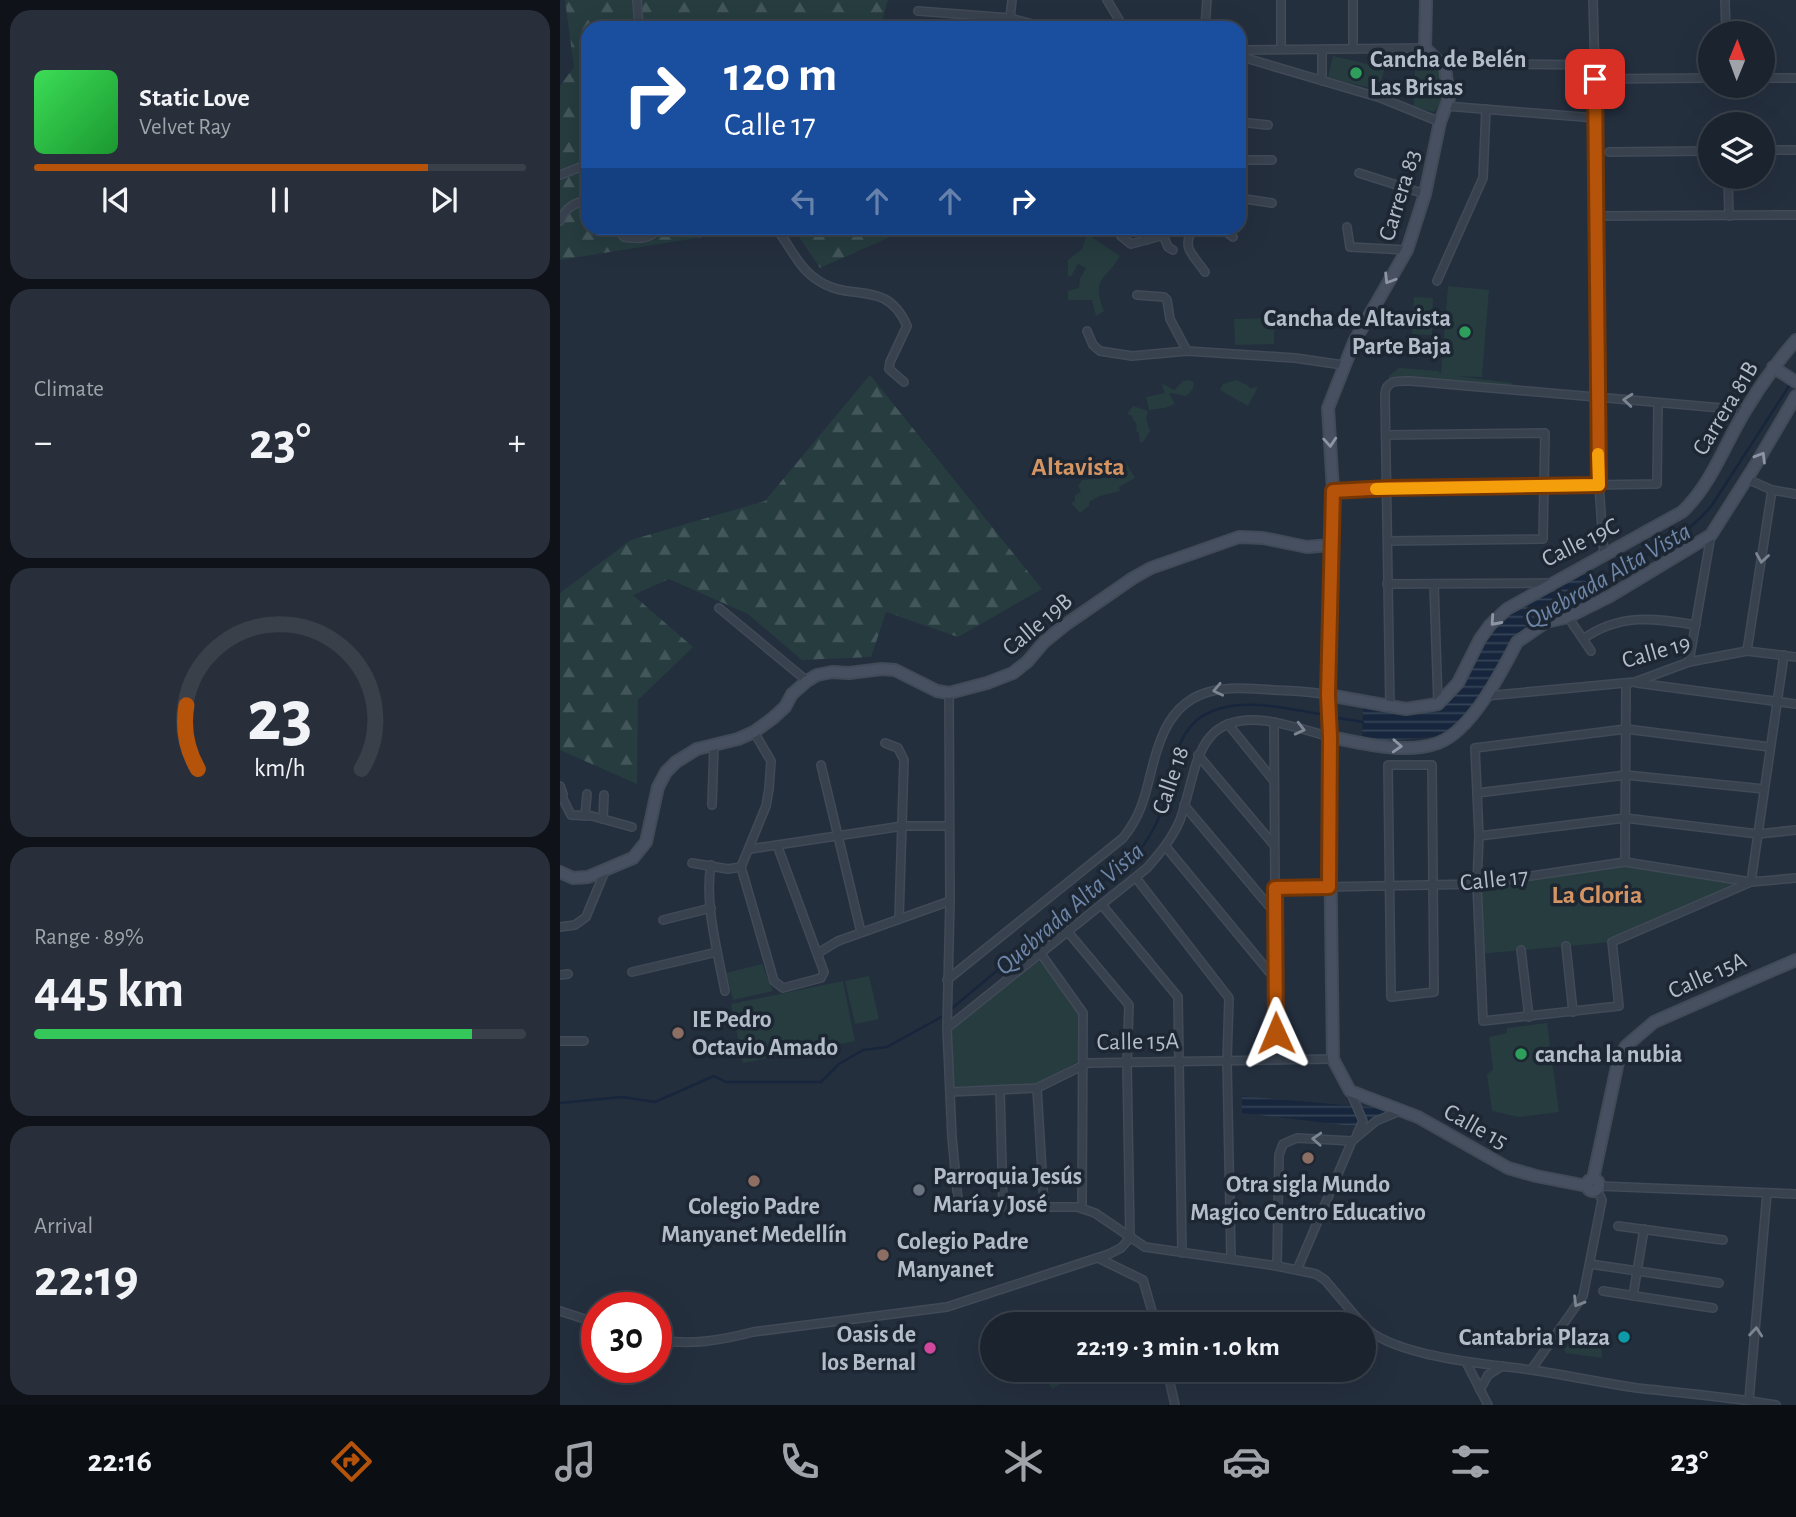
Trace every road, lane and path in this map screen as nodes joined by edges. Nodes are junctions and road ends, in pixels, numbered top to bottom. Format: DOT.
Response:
graph roads {
  1 [pos="637,0"];
  2 [pos="1012,0"];
  3 [pos="1107,0"];
  4 [pos="1207,0"];
  5 [pos="1281,0"];
  6 [pos="1353,0"];
  7 [pos="1426,0"];
  8 [pos="1593,0"];
  9 [pos="1725,0"];
  10 [pos="918,11"];
  11 [pos="1010,18"];
  12 [pos="638,21"];
  13 [pos="1021,21"];
  14 [pos="1120,21"];
  15 [pos="1206,21"];
  16 [pos="1726,21"];
  17 [pos="1425,48"];
  18 [pos="1322,49"];
  19 [pos="1353,49"];
  20 [pos="1246,50"];
  21 [pos="1281,50"];
  22 [pos="1246,58"];
  23 [pos="1510,64"];
  24 [pos="1595,65"];
  25 [pos="1698,78"];
  26 [pos="1775,78"];
  27 [pos="1796,78"];
  28 [pos="1595,79"];
  29 [pos="1322,81"];
  30 [pos="1446,106"];
  31 [pos="1486,109"];
  32 [pos="1596,118"];
  33 [pos="1440,122"];
  34 [pos="1246,123"];
  35 [pos="1268,125"];
  36 [pos="1775,150"];
  37 [pos="1796,150"];
  38 [pos="1698,151"];
  39 [pos="1609,152"];
  40 [pos="1246,160"];
  41 [pos="1272,160"];
  42 [pos="581,167"];
  43 [pos="1359,173"];
  44 [pos="560,175"];
  45 [pos="1728,189"];
  46 [pos="1425,194"];
  47 [pos="1246,199"];
  48 [pos="581,202"];
  49 [pos="1272,203"];
  50 [pos="1796,215"];
  51 [pos="1597,216"];
  52 [pos="1729,216"];
  53 [pos="560,221"];
  54 [pos="1347,227"];
  55 [pos="622,235"];
  56 [pos="649,235"];
  57 [pos="781,235"];
  58 [pos="1121,235"];
  59 [pos="1143,235"];
  60 [pos="1164,235"];
  61 [pos="1189,235"];
  62 [pos="1230,235"];
  63 [pos="1233,237"];
  64 [pos="1143,241"];
  65 [pos="1173,250"];
  66 [pos="1407,250"];
  67 [pos="1205,272"];
  68 [pos="1437,281"];
  69 [pos="1137,295"];
  70 [pos="1087,331"];
  71 [pos="1796,340"];
  72 [pos="1187,351"];
  73 [pos="1343,365"];
  74 [pos="1777,366"];
  75 [pos="1796,375"];
  76 [pos="904,382"];
  77 [pos="1796,382"];
  78 [pos="1796,396"];
  79 [pos="1597,397"];
  80 [pos="1658,403"];
  81 [pos="1745,410"];
  82 [pos="1386,435"];
  83 [pos="1747,479"];
  84 [pos="1544,485"];
  85 [pos="1599,485"];
  86 [pos="1388,488"];
  87 [pos="1333,491"];
  88 [pos="1772,491"];
  89 [pos="1796,494"];
  90 [pos="1694,499"];
  91 [pos="1711,535"];
  92 [pos="1388,541"];
  93 [pos="1331,545"];
  94 [pos="1604,556"];
  95 [pos="1551,583"];
  96 [pos="1387,584"];
  97 [pos="1434,584"];
  98 [pos="719,608"];
  99 [pos="1568,617"];
  100 [pos="1696,625"];
  101 [pos="1583,639"];
  102 [pos="1591,651"];
  103 [pos="1747,651"];
  104 [pos="1784,656"];
  105 [pos="1796,657"];
  106 [pos="1689,662"];
  107 [pos="807,681"];
  108 [pos="1635,682"];
  109 [pos="1626,683"];
  110 [pos="949,693"];
  111 [pos="1328,695"];
  112 [pos="1485,696"];
  113 [pos="1777,702"];
  114 [pos="1438,704"];
  115 [pos="1796,704"];
  116 [pos="1390,708"];
  117 [pos="1274,722"];
  118 [pos="1228,724"];
  119 [pos="1626,729"];
  120 [pos="1329,731"];
  121 [pos="754,732"];
  122 [pos="885,743"];
  123 [pos="713,746"];
  124 [pos="1770,747"];
  125 [pos="1198,755"];
  126 [pos="821,765"];
  127 [pos="1626,775"];
  128 [pos="1274,781"];
  129 [pos="560,786"];
  130 [pos="1764,789"];
  131 [pos="1477,793"];
  132 [pos="587,794"];
  133 [pos="604,795"];
  134 [pos="712,805"];
  135 [pos="1184,805"];
  136 [pos="583,816"];
  137 [pos="1625,818"];
  138 [pos="603,819"];
  139 [pos="582,826"];
  140 [pos="902,826"];
  141 [pos="949,826"];
  142 [pos="632,827"];
  143 [pos="1796,830"];
  144 [pos="1758,834"];
  145 [pos="1479,836"];
  146 [pos="837,837"];
  147 [pos="777,845"];
  148 [pos="1274,846"];
  149 [pos="1166,848"];
  150 [pos="750,849"];
  151 [pos="1625,862"];
  152 [pos="692,863"];
  153 [pos="711,865"];
  154 [pos="741,867"];
  155 [pos="605,871"];
  156 [pos="560,872"];
  157 [pos="1136,878"];
  158 [pos="1796,878"];
  159 [pos="1751,881"];
  160 [pos="1432,884"];
  161 [pos="1477,884"];
  162 [pos="1389,885"];
  163 [pos="1329,887"];
  164 [pos="1275,888"];
  165 [pos="950,901"];
  166 [pos="1102,905"];
  167 [pos="712,908"];
  168 [pos="1274,913"];
  169 [pos="899,919"];
  170 [pos="663,920"];
  171 [pos="560,927"];
  172 [pos="861,932"];
  173 [pos="1068,932"];
  174 [pos="1566,946"];
  175 [pos="1521,950"];
  176 [pos="717,951"];
  177 [pos="818,953"];
  178 [pos="1041,954"];
  179 [pos="1796,960"];
  180 [pos="632,972"];
  181 [pos="1276,979"];
  182 [pos="947,980"];
  183 [pos="725,991"];
  184 [pos="1573,1012"];
  185 [pos="1530,1017"];
  186 [pos="947,1028"];
  187 [pos="560,1041"];
  188 [pos="584,1041"];
  189 [pos="1276,1059"];
  190 [pos="1333,1059"];
  191 [pos="1178,1061"];
  192 [pos="1227,1061"];
  193 [pos="1127,1063"];
  194 [pos="1083,1064"];
  195 [pos="1037,1087"];
  196 [pos="1000,1091"];
  197 [pos="1350,1091"];
  198 [pos="950,1092"];
  199 [pos="1401,1111"];
  200 [pos="1352,1141"];
  201 [pos="1594,1185"];
  202 [pos="1767,1193"];
  203 [pos="1796,1194"];
  204 [pos="1044,1205"];
  205 [pos="1003,1206"];
  206 [pos="1082,1208"];
  207 [pos="1618,1226"];
  208 [pos="1644,1230"];
  209 [pos="1130,1238"];
  210 [pos="1723,1240"];
  211 [pos="1182,1253"];
  212 [pos="1097,1258"];
  213 [pos="1231,1259"];
  214 [pos="1590,1264"];
  215 [pos="1278,1266"];
  216 [pos="1297,1270"];
  217 [pos="1637,1270"];
  218 [pos="1719,1283"];
  219 [pos="1603,1291"];
  220 [pos="1633,1296"];
  221 [pos="1713,1308"];
  222 [pos="560,1311"];
  223 [pos="1152,1312"];
  224 [pos="1352,1312"];
  225 [pos="581,1318"];
  226 [pos="1376,1337"];
  227 [pos="672,1342"];
  228 [pos="1466,1362"];
  229 [pos="1502,1366"];
  230 [pos="1531,1370"];
  231 [pos="1170,1382"];
  232 [pos="1480,1390"];
  233 [pos="1749,1400"];
  234 [pos="1723,1401"];
  235 [pos="1175,1405"];
  236 [pos="1488,1405"];
  237 [pos="1776,1405"];
  1 -- 12 [label="street"];
  2 -- 11 [label="street"];
  3 -- 14 [label="street"];
  4 -- 15 [label="street"];
  5 -- 21 [label="street"];
  6 -- 19 [label="street"];
  7 -- 17 [label="street"];
  8 -- 24 [label="street"];
  9 -- 16 [label="street"];
  10 -- 11 [label="street"];
  11 -- 13 [label="street"];
  17 -- 19 [label="street"];
  17 -- 30 [label="street, Carrera 83"];
  18 -- 19 [label="street"];
  18 -- 21 [label="street"];
  18 -- 29 [label="street"];
  20 -- 21 [label="street"];
  22 -- 29 [label="street"];
  23 -- 24 [label="street"];
  24 -- 28 [label="street"];
  25 -- 28 [label="street"];
  26 -- 27 [label="street"];
  28 -- 32 [label="street"];
  29 -- 33 [label="street"];
  30 -- 31 [label="street"];
  30 -- 33 [label="street, Carrera 83"];
  31 -- 32 [label="street"];
  31 -- 68 [label="street"];
  32 -- 51 [label="street"];
  33 -- 46 [label="street, Carrera 83"];
  34 -- 35 [label="street"];
  36 -- 37 [label="street"];
  38 -- 39 [label="street"];
  40 -- 41 [label="street"];
  42 -- 44 [label="street"];
  43 -- 46 [label="street"];
  45 -- 52 [label="street"];
  46 -- 66 [label="street, Carrera 83"];
  47 -- 49 [label="street"];
  48 -- 53 [label="street"];
  50 -- 52 [label="street"];
  51 -- 52 [label="street"];
  51 -- 79 [label="street"];
  54 -- 66 [label="street"];
  55 -- 56 [label="street"];
  57 -- 76 [label="street"];
  58 -- 64 [label="street"];
  59 -- 64 [label="street"];
  60 -- 64 [label="street"];
  60 -- 65 [label="street"];
  61 -- 67 [label="street"];
  62 -- 63 [label="street"];
  66 -- 73 [label="street, Carrera 83, one-way"];
  69 -- 72 [label="street"];
  70 -- 72 [label="street"];
  71 -- 74 [label="street, Carrera 81B"];
  72 -- 73 [label="street"];
  73 -- 87 [label="street, Carrera 83, one-way"];
  74 -- 75 [label="street"];
  74 -- 77 [label="street"];
  74 -- 81 [label="street, Carrera 81B"];
  83 -- 78 [label="street, one-way"];
  80 -- 79 [label="street, one-way"];
  79 -- 82 [label="street"];
  79 -- 85 [label="street"];
  80 -- 81 [label="street"];
  80 -- 85 [label="street"];
  81 -- 90 [label="street, Carrera 81B"];
  82 -- 84 [label="street"];
  82 -- 86 [label="street"];
  83 -- 88 [label="street"];
  83 -- 91 [label="street"];
  84 -- 85 [label="street"];
  84 -- 86 [label="street"];
  84 -- 92 [label="street"];
  85 -- 94 [label="street"];
  86 -- 87 [label="street"];
  86 -- 92 [label="street"];
  87 -- 93 [label="street, Carrera 83"];
  88 -- 89 [label="street"];
  88 -- 103 [label="street, one-way"];
  90 -- 94 [label="street, Calle 19C"];
  91 -- 99 [label="street"];
  91 -- 100 [label="street"];
  92 -- 96 [label="street"];
  93 -- 110 [label="street, Calle 19B"];
  93 -- 111 [label="street, Carrera 83"];
  94 -- 95 [label="street, Calle 19C"];
  95 -- 97 [label="street, Calle 19C"];
  95 -- 114 [label="street, one-way"];
  96 -- 97 [label="street, Calle 19C"];
  96 -- 116 [label="street"];
  97 -- 114 [label="street"];
  98 -- 107 [label="street"];
  99 -- 101 [label="street"];
  99 -- 112 [label="street"];
  100 -- 101 [label="street"];
  100 -- 106 [label="street"];
  101 -- 102 [label="street"];
  103 -- 104 [label="street, Calle 19"];
  103 -- 106 [label="street, Calle 19"];
  104 -- 105 [label="street, Calle 19"];
  104 -- 113 [label="street"];
  106 -- 108 [label="street, Calle 19"];
  107 -- 110 [label="street"];
  107 -- 121 [label="street"];
  108 -- 109 [label="street, Calle 19"];
  108 -- 113 [label="street"];
  109 -- 112 [label="street, Calle 19"];
  109 -- 119 [label="street"];
  110 -- 141 [label="street"];
  111 -- 116 [label="street"];
  111 -- 120 [label="street, Carrera 83"];
  111 -- 182 [label="street, Calle 18, one-way"];
  120 -- 112 [label="street, one-way"];
  113 -- 115 [label="street"];
  113 -- 124 [label="street"];
  114 -- 116 [label="street"];
  117 -- 118 [label="street"];
  117 -- 120 [label="street, one-way"];
  117 -- 128 [label="street"];
  118 -- 125 [label="street, Calle 18"];
  118 -- 128 [label="street"];
  119 -- 124 [label="street"];
  119 -- 127 [label="street"];
  119 -- 131 [label="street"];
  120 -- 163 [label="street, Carrera 83"];
  121 -- 123 [label="street"];
  121 -- 150 [label="street"];
  122 -- 140 [label="street"];
  123 -- 134 [label="street"];
  123 -- 155 [label="street"];
  124 -- 130 [label="street"];
  125 -- 135 [label="street, Calle 18"];
  125 -- 148 [label="street"];
  126 -- 146 [label="street"];
  127 -- 130 [label="street"];
  127 -- 131 [label="street"];
  127 -- 137 [label="street"];
  128 -- 148 [label="street"];
  129 -- 136 [label="street"];
  130 -- 144 [label="street"];
  131 -- 145 [label="street"];
  132 -- 136 [label="street"];
  133 -- 138 [label="street"];
  135 -- 149 [label="street, Calle 18"];
  135 -- 168 [label="street"];
  136 -- 138 [label="street"];
  136 -- 139 [label="street"];
  137 -- 144 [label="street"];
  137 -- 145 [label="street"];
  137 -- 151 [label="street"];
  138 -- 142 [label="street"];
  140 -- 141 [label="street"];
  140 -- 146 [label="street"];
  140 -- 169 [label="street"];
  141 -- 165 [label="street"];
  143 -- 144 [label="street"];
  144 -- 159 [label="street"];
  145 -- 161 [label="street"];
  146 -- 147 [label="street"];
  146 -- 172 [label="street"];
  147 -- 150 [label="street"];
  147 -- 177 [label="street"];
  148 -- 164 [label="street"];
  149 -- 157 [label="street, Calle 18"];
  149 -- 181 [label="street"];
  150 -- 154 [label="street"];
  151 -- 159 [label="street, Calle 17"];
  151 -- 161 [label="street, Calle 17"];
  152 -- 153 [label="street"];
  153 -- 154 [label="street"];
  153 -- 167 [label="street"];
  154 -- 177 [label="street"];
  155 -- 156 [label="street"];
  155 -- 171 [label="street"];
  157 -- 166 [label="street, Calle 18"];
  157 -- 192 [label="street"];
  158 -- 159 [label="street, Calle 17"];
  159 -- 184 [label="street"];
  160 -- 161 [label="street, Calle 17"];
  160 -- 162 [label="street, Calle 17"];
  160 -- 162 [label="street"];
  160 -- 162 [label="street"];
  161 -- 185 [label="street"];
  162 -- 163 [label="street, Calle 17"];
  163 -- 164 [label="street, Calle 17"];
  163 -- 190 [label="street, Carrera 83"];
  164 -- 168 [label="street"];
  165 -- 169 [label="street"];
  165 -- 182 [label="street"];
  166 -- 173 [label="street, Calle 18"];
  166 -- 191 [label="street"];
  167 -- 170 [label="street"];
  167 -- 176 [label="street"];
  168 -- 181 [label="street"];
  169 -- 172 [label="street"];
  172 -- 177 [label="street"];
  173 -- 178 [label="street, Calle 18"];
  173 -- 193 [label="street"];
  174 -- 184 [label="street"];
  175 -- 185 [label="street"];
  176 -- 180 [label="street"];
  176 -- 183 [label="street"];
  178 -- 186 [label="street, Calle 18"];
  178 -- 194 [label="street"];
  179 -- 201 [label="street, Calle 15A"];
  181 -- 189 [label="street"];
  182 -- 186 [label="street"];
  184 -- 185 [label="street"];
  186 -- 198 [label="street"];
  187 -- 188 [label="street"];
  189 -- 190 [label="street, Calle 15A"];
  189 -- 192 [label="street, Calle 15A"];
  190 -- 197 [label="street, Carrera 83"];
  191 -- 192 [label="street, Calle 15A"];
  191 -- 193 [label="street, Calle 15A"];
  191 -- 211 [label="street"];
  192 -- 213 [label="street"];
  193 -- 194 [label="street, Calle 15A"];
  193 -- 209 [label="street"];
  194 -- 195 [label="street, Calle 15A"];
  194 -- 206 [label="street"];
  195 -- 196 [label="street, Calle 15A"];
  195 -- 204 [label="street"];
  196 -- 198 [label="street, Calle 15A"];
  196 -- 205 [label="street"];
  197 -- 199 [label="street, Calle 15"];
  197 -- 200 [label="street, Carrera 83"];
  198 -- 205 [label="street"];
  199 -- 200 [label="street"];
  199 -- 201 [label="street, Calle 15"];
  200 -- 215 [label="street, one-way"];
  200 -- 216 [label="street"];
  201 -- 202 [label="street, Calle 15"];
  201 -- 214 [label="street"];
  202 -- 203 [label="street, Calle 15"];
  233 -- 202 [label="street, one-way"];
  204 -- 205 [label="street"];
  204 -- 206 [label="street"];
  206 -- 209 [label="street"];
  207 -- 208 [label="street"];
  208 -- 210 [label="street"];
  208 -- 217 [label="street"];
  209 -- 211 [label="street"];
  209 -- 212 [label="street"];
  211 -- 213 [label="street"];
  212 -- 223 [label="street"];
  212 -- 227 [label="street"];
  213 -- 215 [label="street"];
  214 -- 217 [label="street"];
  214 -- 230 [label="street, one-way"];
  215 -- 216 [label="street"];
  216 -- 224 [label="street"];
  217 -- 218 [label="street"];
  217 -- 220 [label="street"];
  219 -- 220 [label="street"];
  220 -- 221 [label="street"];
  222 -- 225 [label="street"];
  226 -- 228 [label="street"];
  228 -- 229 [label="street"];
  228 -- 232 [label="street"];
  229 -- 230 [label="street"];
  229 -- 232 [label="street"];
  230 -- 234 [label="street"];
  231 -- 235 [label="street"];
  232 -- 236 [label="street"];
  233 -- 234 [label="street"];
  233 -- 237 [label="street"];
}
